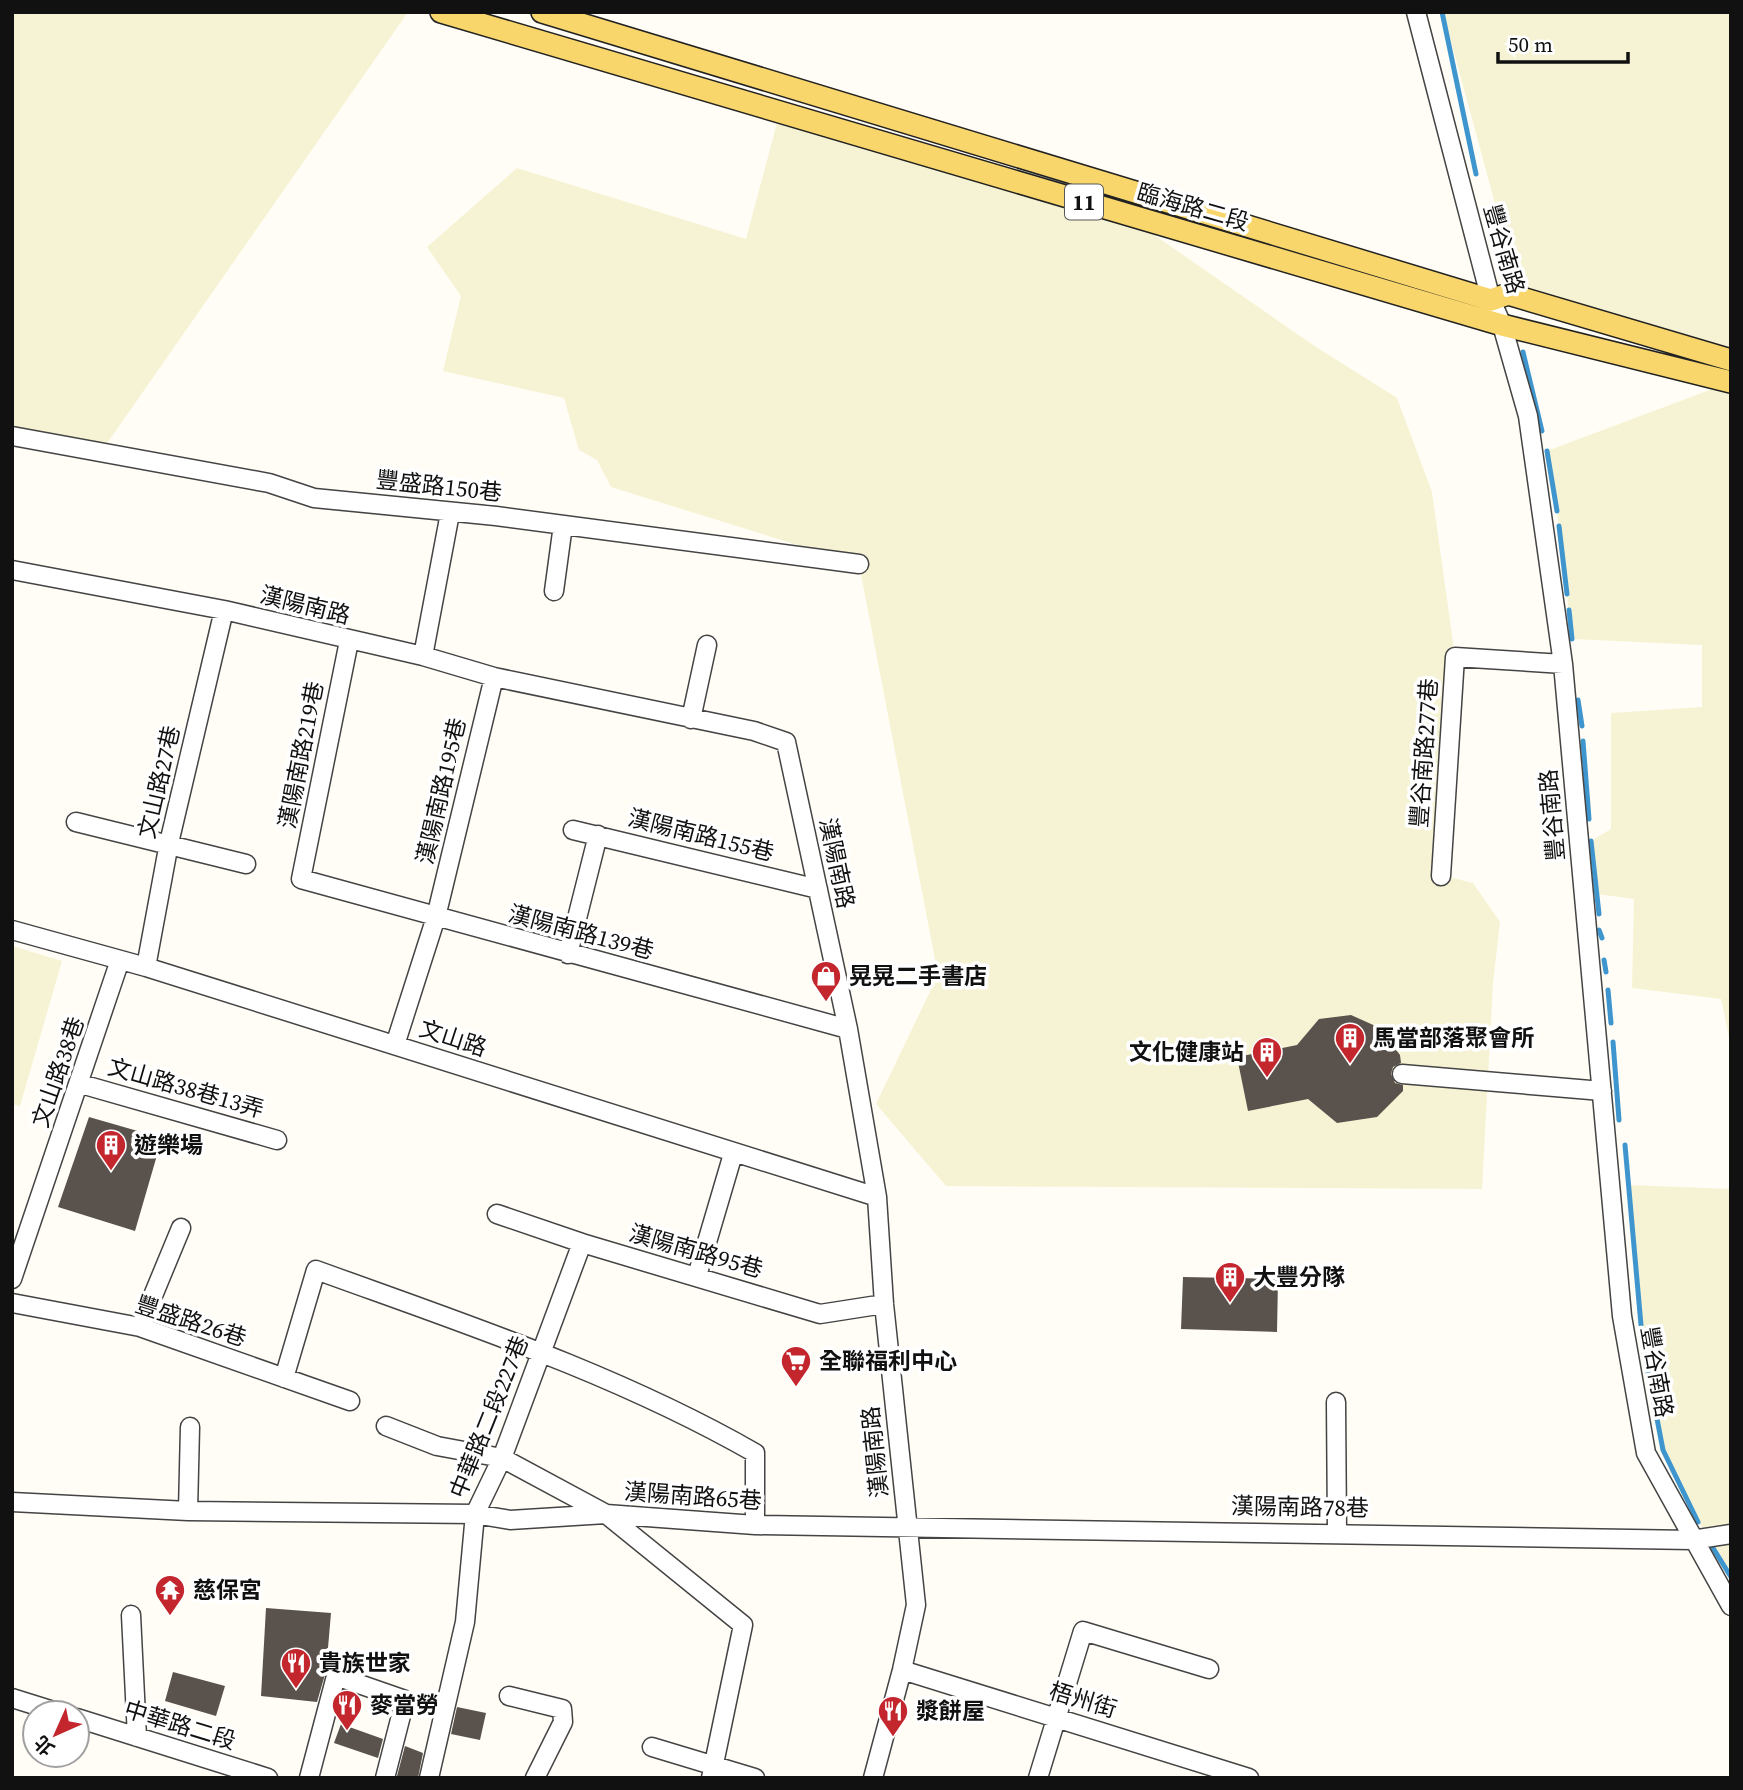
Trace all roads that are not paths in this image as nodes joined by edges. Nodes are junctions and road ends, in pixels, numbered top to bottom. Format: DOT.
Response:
graph roads {
  1 [pos="441,12"];
  2 [pos="542,12"];
  3 [pos="1416,12"];
  4 [pos="1491,300"];
  5 [pos="1502,325"];
  6 [pos="1731,360"];
  7 [pos="1731,382"];
  8 [pos="14,442"];
  9 [pos="450,513"];
  10 [pos="563,525"];
  11 [pos="859,564"];
  12 [pos="12,570"];
  13 [pos="554,591"];
  14 [pos="224,610"];
  15 [pos="349,641"];
  16 [pos="707,645"];
  17 [pos="423,656"];
  18 [pos="1563,664"];
  19 [pos="494,677"];
  20 [pos="691,719"];
  21 [pos="76,822"];
  22 [pos="573,830"];
  23 [pos="598,835"];
  24 [pos="169,843"];
  25 [pos="246,864"];
  26 [pos="1441,876"];
  27 [pos="301,879"];
  28 [pos="818,889"];
  29 [pos="436,917"];
  30 [pos="12,930"];
  31 [pos="568,954"];
  32 [pos="120,960"];
  33 [pos="146,967"];
  34 [pos="848,1029"];
  35 [pos="394,1045"];
  36 [pos="1402,1074"];
  37 [pos="81,1083"];
  38 [pos="1602,1091"];
  39 [pos="277,1140"];
  40 [pos="733,1154"];
  41 [pos="877,1196"];
  42 [pos="497,1214"];
  43 [pos="181,1228"];
  44 [pos="582,1244"];
  45 [pos="697,1276"];
  46 [pos="12,1279"];
  47 [pos="12,1303"];
  48 [pos="884,1304"];
  49 [pos="139,1327"];
  50 [pos="543,1352"];
  51 [pos="284,1378"];
  52 [pos="350,1401"];
  53 [pos="1336,1402"];
  54 [pos="387,1426"];
  55 [pos="190,1427"];
  56 [pos="502,1458"];
  57 [pos="12,1502"];
  58 [pos="188,1511"];
  59 [pos="475,1514"];
  60 [pos="606,1514"];
  61 [pos="755,1525"];
  62 [pos="908,1525"];
  63 [pos="1336,1532"];
  64 [pos="1731,1534"];
  65 [pos="1692,1540"];
  66 [pos="1731,1606"];
  67 [pos="131,1615"];
  68 [pos="1209,1668"];
  69 [pos="902,1670"];
  70 [pos="509,1696"];
  71 [pos="1055,1717"];
  72 [pos="91,1722"];
  73 [pos="137,1737"];
  74 [pos="652,1747"];
  75 [pos="213,1770"];
  76 [pos="712,1772"];
  77 [pos="268,1778"];
  78 [pos="309,1778"];
  79 [pos="385,1778"];
  80 [pos="429,1778"];
  81 [pos="535,1778"];
  82 [pos="755,1778"];
  83 [pos="873,1778"];
  84 [pos="1038,1778"];
  85 [pos="1250,1778"];
  1 -- 5 [label="main road, 臨海路二段 / 11"];
  2 -- 4 [label="main road, 臨海路二段 / 11"];
  3 -- 4 [label="street, 豐谷南路"];
  4 -- 5 [label="street, 豐谷南路"];
  4 -- 6 [label="main road, 臨海路二段 / 11"];
  5 -- 7 [label="main road, 臨海路二段 / 11"];
  5 -- 18 [label="street, 豐谷南路"];
  8 -- 9 [label="street, 豐盛路150巷"];
  9 -- 10 [label="street, 豐盛路150巷"];
  9 -- 17 [label="street"];
  10 -- 11 [label="street, 豐盛路150巷"];
  10 -- 13 [label="street"];
  12 -- 14 [label="street, 漢陽南路"];
  14 -- 15 [label="street, 漢陽南路"];
  14 -- 24 [label="street, 文山路27巷"];
  15 -- 17 [label="street, 漢陽南路"];
  15 -- 27 [label="street, 漢陽南路219巷"];
  16 -- 20 [label="street"];
  17 -- 19 [label="street, 漢陽南路"];
  18 -- 26 [label="street, 豐谷南路277巷"];
  18 -- 38 [label="street, 豐谷南路"];
  19 -- 20 [label="street, 漢陽南路"];
  19 -- 29 [label="street, 漢陽南路195巷"];
  20 -- 28 [label="street, 漢陽南路"];
  21 -- 24 [label="street"];
  22 -- 23 [label="street, 漢陽南路155巷"];
  23 -- 28 [label="street, 漢陽南路155巷"];
  23 -- 31 [label="street"];
  24 -- 25 [label="street"];
  24 -- 33 [label="street, 文山路27巷"];
  27 -- 29 [label="street, 漢陽南路139巷"];
  28 -- 34 [label="street, 漢陽南路"];
  29 -- 31 [label="street, 漢陽南路139巷"];
  29 -- 35 [label="street, 漢陽南路195巷"];
  30 -- 32 [label="street, 文山路"];
  31 -- 34 [label="street, 漢陽南路139巷"];
  32 -- 33 [label="street, 文山路"];
  32 -- 37 [label="street, 文山路38巷"];
  33 -- 35 [label="street, 文山路"];
  34 -- 41 [label="street, 漢陽南路"];
  35 -- 40 [label="street, 文山路"];
  36 -- 38 [label="street"];
  37 -- 39 [label="street, 文山路38巷13弄"];
  37 -- 46 [label="street, 文山路38巷"];
  38 -- 65 [label="street, 豐谷南路"];
  40 -- 41 [label="street, 文山路"];
  40 -- 45 [label="street"];
  41 -- 48 [label="street, 漢陽南路"];
  42 -- 44 [label="street, 漢陽南路95巷"];
  43 -- 49 [label="street"];
  44 -- 45 [label="street, 漢陽南路95巷"];
  44 -- 50 [label="street, 中華路二段227巷"];
  45 -- 48 [label="street, 漢陽南路95巷"];
  47 -- 49 [label="street, 豐盛路26巷"];
  48 -- 62 [label="street, 漢陽南路"];
  49 -- 51 [label="street, 豐盛路26巷"];
  50 -- 51 [label="street"];
  50 -- 56 [label="street, 中華路二段227巷"];
  50 -- 61 [label="street"];
  51 -- 52 [label="street, 豐盛路26巷"];
  53 -- 63 [label="street"];
  54 -- 56 [label="street"];
  55 -- 58 [label="street"];
  56 -- 59 [label="street, 中華路二段227巷"];
  56 -- 60 [label="street"];
  57 -- 58 [label="street, 漢陽南路65巷"];
  58 -- 59 [label="street, 漢陽南路65巷"];
  59 -- 60 [label="street, 漢陽南路65巷"];
  59 -- 80 [label="street, 中華路二段227巷"];
  60 -- 61 [label="street, 漢陽南路65巷"];
  60 -- 76 [label="street"];
  61 -- 62 [label="street, 漢陽南路65巷"];
  62 -- 63 [label="street, 漢陽南路78巷"];
  62 -- 69 [label="street, 漢陽南路"];
  63 -- 65 [label="street, 漢陽南路78巷"];
  64 -- 65 [label="street, 漢陽南路78巷"];
  65 -- 66 [label="street, 豐谷南路"];
  67 -- 73 [label="street"];
  68 -- 71 [label="street"];
  69 -- 71 [label="street, 梧州街"];
  69 -- 83 [label="street, 漢陽南路"];
  70 -- 81 [label="street"];
  71 -- 84 [label="street"];
  71 -- 85 [label="street, 梧州街"];
  72 -- 73 [label="street, 中華路二段"];
  73 -- 75 [label="street, 中華路二段"];
  74 -- 76 [label="street"];
  75 -- 77 [label="street, 中華路二段"];
  76 -- 82 [label="street"];
  78 -- 79 [label="street"];
}
